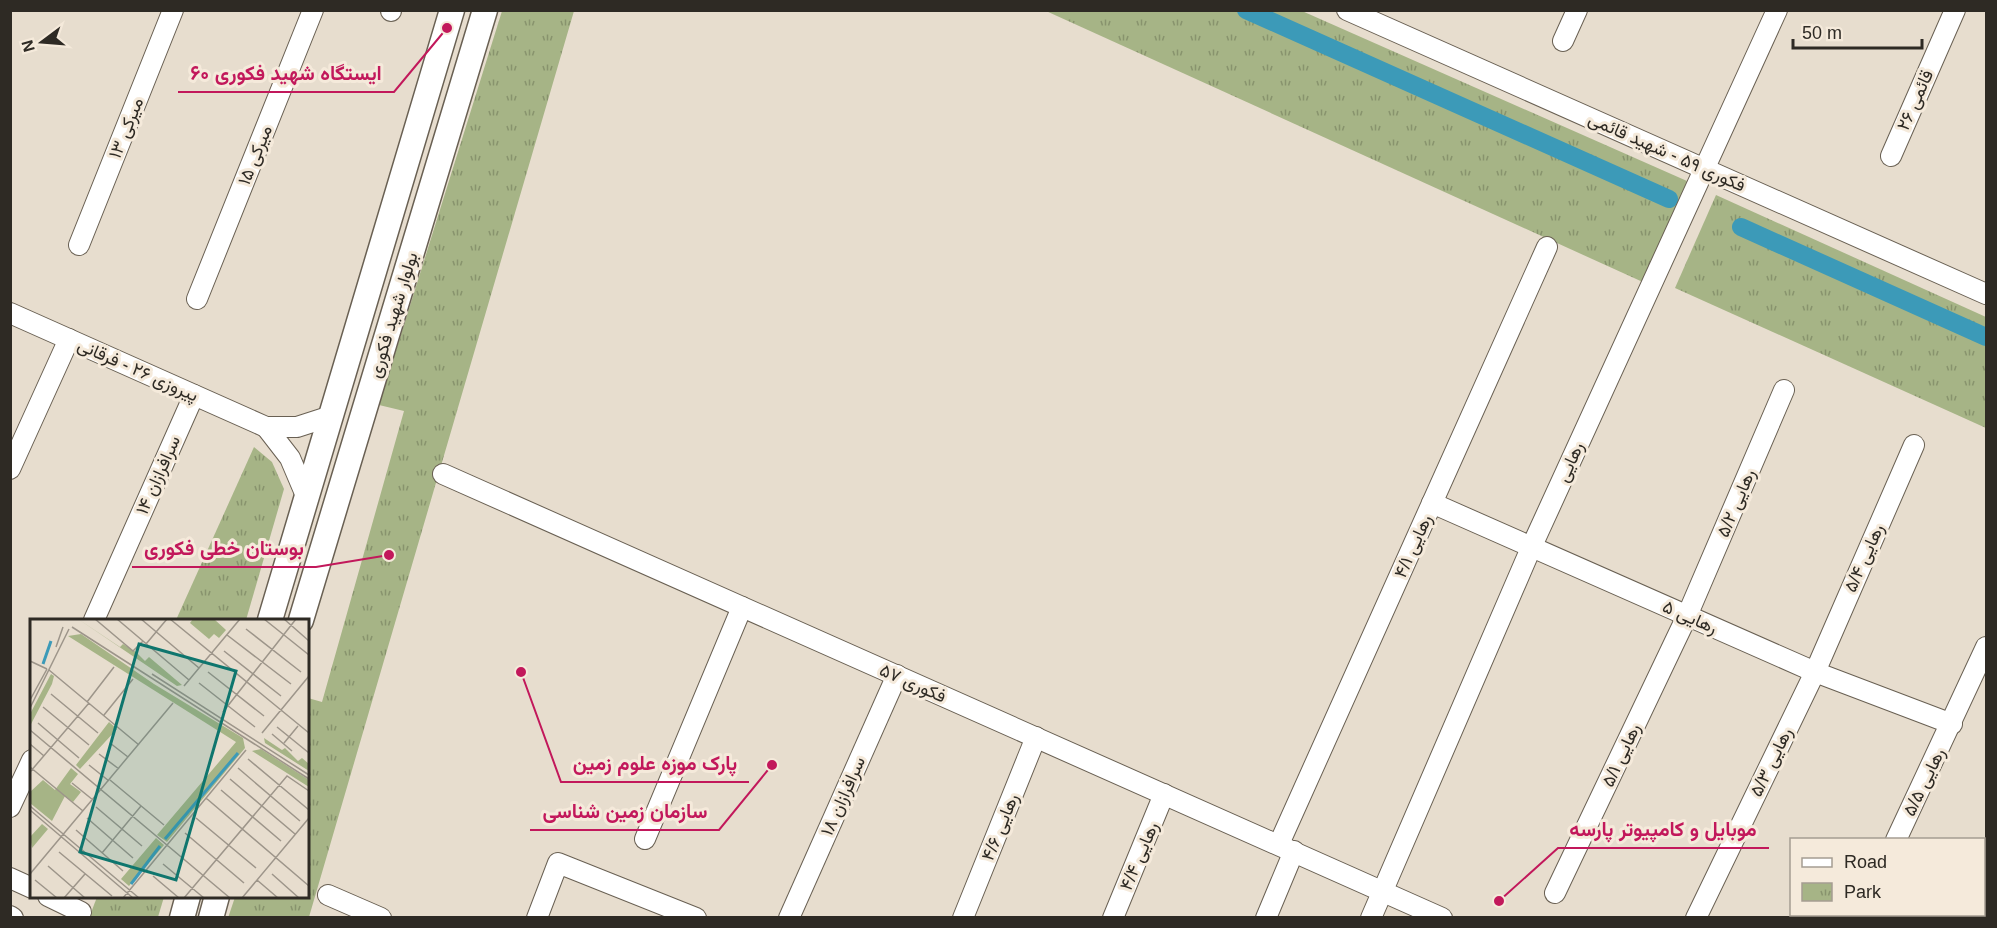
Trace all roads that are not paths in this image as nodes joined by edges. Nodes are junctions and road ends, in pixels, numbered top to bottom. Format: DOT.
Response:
graph roads {
  1 [pos="173,10"];
  2 [pos="313,10"];
  3 [pos="452,10"];
  4 [pos="485,10"];
  5 [pos="1347,10"];
  6 [pos="1577,10"];
  7 [pos="1778,10"];
  8 [pos="1955,10"];
  9 [pos="1563,41"];
  10 [pos="1891,156"];
  11 [pos="1703,168"];
  12 [pos="79,245"];
  13 [pos="1547,247"];
  14 [pos="1986,294"];
  15 [pos="197,299"];
  16 [pos="10,313"];
  17 [pos="69,339"];
  18 [pos="1784,390"];
  19 [pos="194,395"];
  20 [pos="331,416"];
  21 [pos="266,427"];
  22 [pos="1914,445"];
  23 [pos="10,469"];
  24 [pos="443,474"];
  25 [pos="307,498"];
  26 [pos="1432,503"];
  27 [pos="1531,548"];
  28 [pos="742,607"];
  29 [pos="1687,616"];
  30 [pos="95,619"];
  31 [pos="271,619"];
  32 [pos="302,619"];
  33 [pos="1986,647"];
  34 [pos="1815,672"];
  35 [pos="897,675"];
  36 [pos="1952,724"];
  37 [pos="1036,737"];
  38 [pos="30,764"];
  39 [pos="1164,794"];
  40 [pos="10,807"];
  41 [pos="1897,838"];
  42 [pos="645,839"];
  43 [pos="1286,848"];
  44 [pos="10,878"];
  45 [pos="30,887"];
  46 [pos="1383,891"];
  47 [pos="1555,893"];
  48 [pos="328,895"];
  49 [pos="50,898"];
  50 [pos="188,898"];
  51 [pos="218,898"];
  52 [pos="81,912"];
  53 [pos="182,918"];
  54 [pos="211,918"];
  55 [pos="381,918"];
  56 [pos="537,918"];
  57 [pos="696,918"];
  58 [pos="789,918"];
  59 [pos="963,918"];
  60 [pos="1113,918"];
  61 [pos="1266,918"];
  62 [pos="1371,918"];
  63 [pos="1442,918"];
  64 [pos="1696,918"];
  1 -- 12 [label="street, میرکی ۱۳"];
  2 -- 15 [label="street, میرکی ۱۵"];
  3 -- 20 [label="main road, بولوار شهید فکوری"];
  4 -- 32 [label="main road, بولوار شهید فکوری"];
  5 -- 11 [label="street, فکوری ۵۹ - شهید قائمی"];
  6 -- 9 [label="street"];
  7 -- 11 [label="street, رهایی"];
  8 -- 10 [label="street, قائمی ۲۶"];
  11 -- 14 [label="street, فکوری ۵۹ - شهید قائمی"];
  11 -- 27 [label="street, رهایی"];
  13 -- 26 [label="street, رهایی ۴/۱"];
  16 -- 17 [label="street, پیروزی ۲۶ - فرقانی"];
  17 -- 19 [label="street, پیروزی ۲۶ - فرقانی"];
  17 -- 23 [label="street"];
  18 -- 29 [label="street, رهایی ۵/۲"];
  19 -- 21 [label="street, پیروزی ۲۶ - فرقانی"];
  19 -- 30 [label="street, سرافرازان ۱۴"];
  20 -- 21 [label="street"];
  20 -- 25 [label="main road, بولوار شهید فکوری"];
  21 -- 25 [label="street"];
  22 -- 34 [label="street, رهایی ۵/۴"];
  24 -- 28 [label="street, فکوری ۵۷"];
  25 -- 31 [label="main road, بولوار شهید فکوری"];
  26 -- 27 [label="street, رهایی ۵"];
  26 -- 43 [label="street, رهایی ۴/۱"];
  27 -- 29 [label="street, رهایی ۵"];
  27 -- 46 [label="street, رهایی"];
  28 -- 35 [label="street, فکوری ۵۷"];
  28 -- 42 [label="street"];
  29 -- 34 [label="street, رهایی ۵"];
  29 -- 47 [label="street, رهایی ۵/۱"];
  33 -- 36 [label="street, رهایی ۵/۵"];
  34 -- 36 [label="street, رهایی ۵"];
  34 -- 64 [label="street, رهایی ۵/۳"];
  35 -- 37 [label="street, فکوری ۵۷"];
  35 -- 58 [label="street, سرافرازان ۱۸"];
  36 -- 41 [label="street, رهایی ۵/۵"];
  37 -- 39 [label="street, فکوری ۵۷"];
  37 -- 59 [label="street, رهایی ۴/۶"];
  38 -- 40 [label="street"];
  39 -- 43 [label="street, فکوری ۵۷"];
  39 -- 60 [label="street, رهایی ۴/۴"];
  43 -- 46 [label="street, فکوری ۵۷"];
  43 -- 61 [label="street, رهایی ۴/۱"];
  44 -- 45 [label="street"];
  46 -- 62 [label="street, رهایی"];
  46 -- 63 [label="street, فکوری ۵۷"];
  48 -- 55 [label="street"];
  49 -- 52 [label="street"];
  50 -- 53 [label="main road"];
  51 -- 54 [label="main road"];
  56 -- 57 [label="street"];
}
